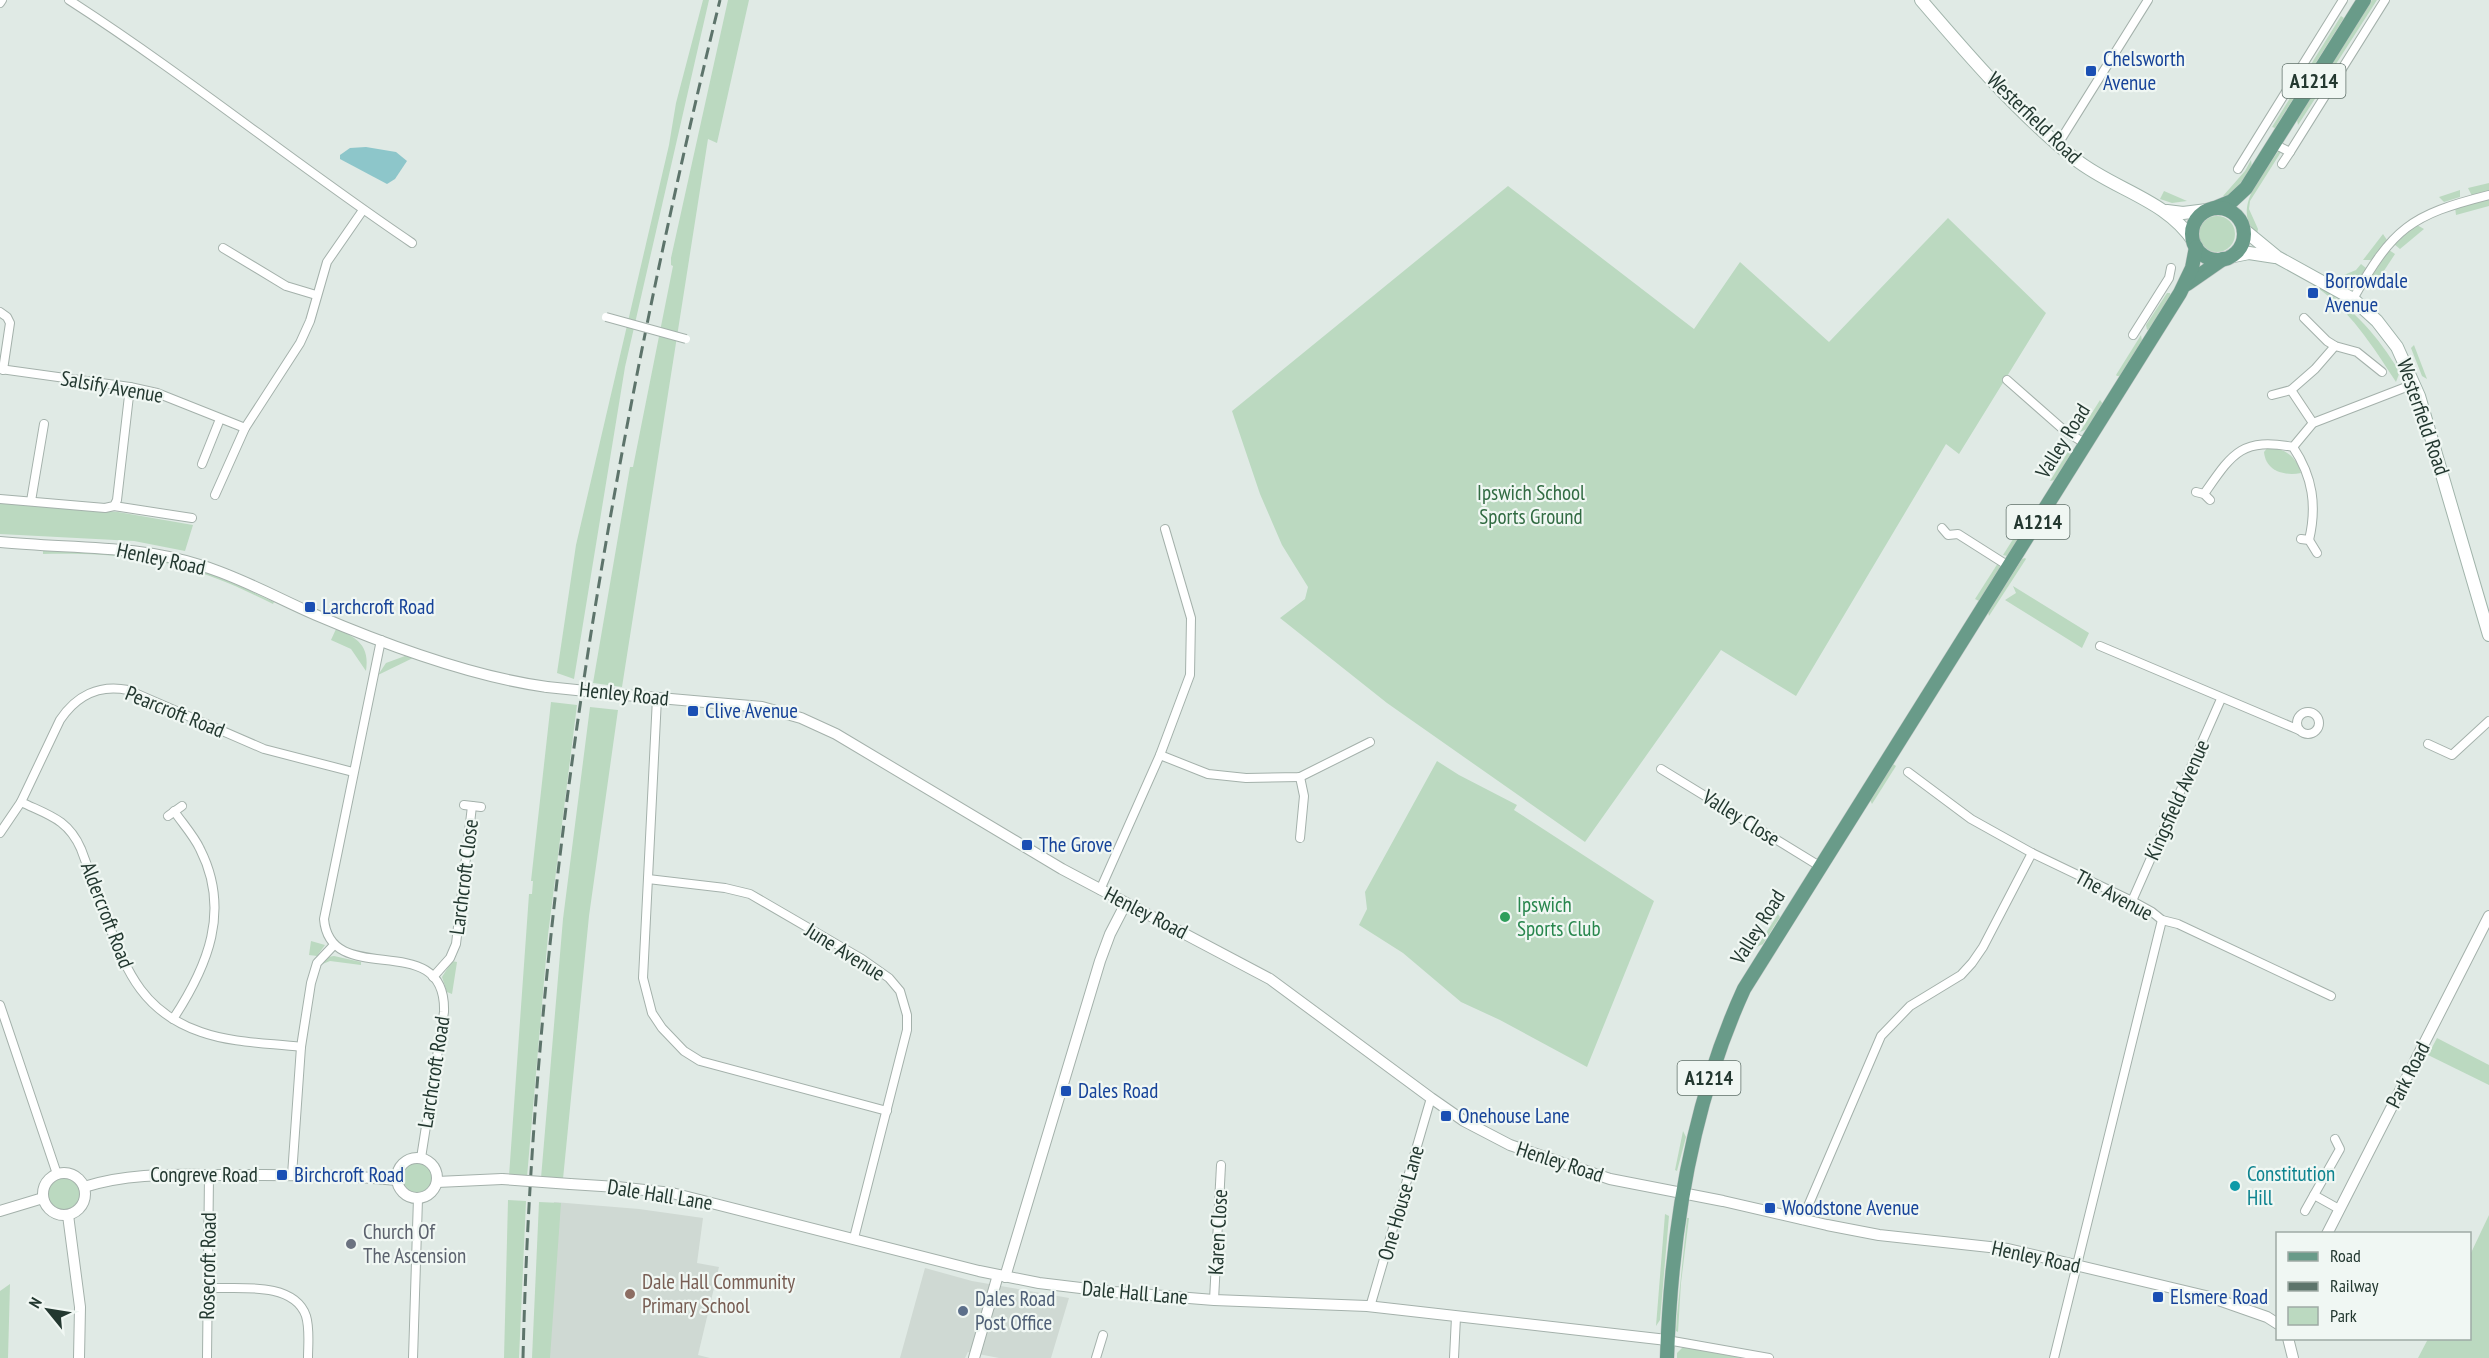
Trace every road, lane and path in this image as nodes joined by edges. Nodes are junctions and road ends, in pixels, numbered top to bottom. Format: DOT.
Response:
graph roads {
  1 [pos="69,0"];
  2 [pos="1921,0"];
  3 [pos="2148,0"];
  4 [pos="2343,0"];
  5 [pos="2364,0"];
  6 [pos="2385,0"];
  7 [pos="2338,9"];
  8 [pos="2353,18"];
  9 [pos="2316,77"];
  10 [pos="2330,87"];
  11 [pos="2058,144"];
  12 [pos="2274,144"];
  13 [pos="2290,152"];
  14 [pos="2247,153"];
  15 [pos="2263,162"];
  16 [pos="2282,164"];
  17 [pos="2238,169"];
  18 [pos="2246,188"];
  19 [pos="2489,195"];
  20 [pos="2211,209"];
  21 [pos="363,210"];
  22 [pos="2166,211"];
  23 [pos="2242,225"];
  24 [pos="412,243"];
  25 [pos="2195,245"];
  26 [pos="224,248"];
  27 [pos="2277,257"];
  28 [pos="2226,258"];
  29 [pos="2170,268"];
  30 [pos="2166,284"];
  31 [pos="2183,289"];
  32 [pos="316,295"];
  33 [pos="2353,299"];
  34 [pos="0,312"];
  35 [pos="606,317"];
  36 [pos="2304,318"];
  37 [pos="2152,338"];
  38 [pos="686,339"];
  39 [pos="2335,346"];
  40 [pos="1,370"];
  41 [pos="2382,372"];
  42 [pos="2007,380"];
  43 [pos="2414,384"];
  44 [pos="130,387"];
  45 [pos="2291,390"];
  46 [pos="2272,395"];
  47 [pos="220,419"];
  48 [pos="2313,423"];
  49 [pos="44,424"];
  50 [pos="245,428"];
  51 [pos="2086,444"];
  52 [pos="2293,447"];
  53 [pos="202,464"];
  54 [pos="215,495"];
  55 [pos="2203,495"];
  56 [pos="0,499"];
  57 [pos="31,501"];
  58 [pos="114,506"];
  59 [pos="192,518"];
  60 [pos="1942,528"];
  61 [pos="1165,529"];
  62 [pos="1948,535"];
  63 [pos="0,542"];
  64 [pos="1941,543"];
  65 [pos="2317,554"];
  66 [pos="2010,567"];
  67 [pos="2489,635"];
  68 [pos="381,640"];
  69 [pos="2100,646"];
  70 [pos="657,698"];
  71 [pos="2221,699"];
  72 [pos="2489,721"];
  73 [pos="2299,730"];
  74 [pos="1370,742"];
  75 [pos="2428,744"];
  76 [pos="1160,755"];
  77 [pos="1661,769"];
  78 [pos="352,772"];
  79 [pos="1908,772"];
  80 [pos="1300,777"];
  81 [pos="21,802"];
  82 [pos="472,806"];
  83 [pos="174,811"];
  84 [pos="0,833"];
  85 [pos="1300,838"];
  86 [pos="2032,853"];
  87 [pos="1821,867"];
  88 [pos="648,879"];
  89 [pos="1100,890"];
  90 [pos="2132,901"];
  91 [pos="1126,903"];
  92 [pos="2489,916"];
  93 [pos="2162,920"];
  94 [pos="334,945"];
  95 [pos="433,977"];
  96 [pos="2331,996"];
  97 [pos="0,1005"];
  98 [pos="173,1018"];
  99 [pos="301,1047"];
  100 [pos="1431,1098"];
  101 [pos="887,1111"];
  102 [pos="2336,1139"];
  103 [pos="421,1158"];
  104 [pos="1221,1165"];
  105 [pos="57,1174"];
  106 [pos="209,1175"];
  107 [pos="292,1175"];
  108 [pos="397,1180"];
  109 [pos="437,1182"];
  110 [pos="84,1187"];
  111 [pos="1682,1194"];
  112 [pos="2314,1195"];
  113 [pos="43,1198"];
  114 [pos="418,1198"];
  115 [pos="2339,1209"];
  116 [pos="0,1211"];
  117 [pos="2305,1211"];
  118 [pos="68,1215"];
  119 [pos="1802,1220"];
  120 [pos="2327,1232"];
  121 [pos="854,1238"];
  122 [pos="2077,1265"];
  123 [pos="1001,1276"];
  124 [pos="209,1288"];
  125 [pos="1214,1300"];
  126 [pos="1370,1307"];
  127 [pos="1456,1317"];
  128 [pos="2276,1323"];
  129 [pos="1103,1335"];
  130 [pos="1667,1340"];
  131 [pos="2288,1340"];
  132 [pos="79,1358"];
  133 [pos="207,1358"];
  134 [pos="308,1358"];
  135 [pos="413,1358"];
  136 [pos="974,1358"];
  137 [pos="1096,1358"];
  138 [pos="1454,1358"];
  139 [pos="1667,1358"];
  140 [pos="1768,1358"];
  141 [pos="2054,1358"];
  142 [pos="2293,1358"];
  1 -- 21 [label="street"];
  2 -- 11 [label="main road, Westerfield Road"];
  3 -- 11 [label="street"];
  4 -- 7 [label="street"];
  5 -- 8 [label="main road, A1214"];
  6 -- 10 [label="street"];
  7 -- 8 [label="street"];
  7 -- 14 [label="street"];
  8 -- 9 [label="main road, A1214"];
  9 -- 10 [label="street"];
  9 -- 12 [label="main road, A1214"];
  10 -- 13 [label="street"];
  11 -- 22 [label="main road, Westerfield Road"];
  12 -- 13 [label="street"];
  12 -- 15 [label="main road, A1214"];
  13 -- 16 [label="street"];
  14 -- 15 [label="street"];
  14 -- 17 [label="street"];
  15 -- 18 [label="main road, A1214"];
  18 -- 20 [label="main road, A1214"];
  18 -- 23 [label="main road, A1214"];
  19 -- 33 [label="street"];
  20 -- 22 [label="main road, Westerfield Road"];
  20 -- 23 [label="main road"];
  20 -- 25 [label="main road"];
  21 -- 24 [label="street"];
  21 -- 32 [label="street"];
  22 -- 25 [label="main road, Westerfield Road"];
  23 -- 27 [label="main road, Westerfield Road"];
  23 -- 28 [label="main road"];
  25 -- 28 [label="main road"];
  25 -- 31 [label="main road, Valley Road / A1214"];
  26 -- 32 [label="street"];
  27 -- 28 [label="main road, Westerfield Road"];
  27 -- 33 [label="main road, Westerfield Road"];
  28 -- 31 [label="main road, Valley Road / A1214"];
  29 -- 30 [label="street"];
  30 -- 31 [label="street"];
  30 -- 37 [label="street"];
  31 -- 37 [label="main road, Valley Road / A1214"];
  32 -- 50 [label="street"];
  33 -- 43 [label="main road, Westerfield Road"];
  34 -- 40 [label="street"];
  35 -- 38 [label="street, bridge"];
  36 -- 39 [label="street"];
  37 -- 51 [label="main road, Valley Road / A1214"];
  39 -- 41 [label="street"];
  39 -- 45 [label="street"];
  40 -- 44 [label="street, Salsify Avenue"];
  42 -- 51 [label="street"];
  43 -- 48 [label="street"];
  43 -- 67 [label="main road, Westerfield Road"];
  44 -- 47 [label="street, Salsify Avenue"];
  44 -- 58 [label="street"];
  45 -- 46 [label="street"];
  45 -- 48 [label="street"];
  47 -- 50 [label="street, Salsify Avenue"];
  47 -- 53 [label="street"];
  48 -- 52 [label="street"];
  49 -- 57 [label="street"];
  50 -- 54 [label="street"];
  51 -- 66 [label="main road, Valley Road / A1214"];
  52 -- 55 [label="street"];
  52 -- 65 [label="street"];
  56 -- 57 [label="street"];
  57 -- 58 [label="street"];
  58 -- 59 [label="street"];
  60 -- 62 [label="street"];
  61 -- 76 [label="street"];
  62 -- 64 [label="street"];
  62 -- 66 [label="street"];
  63 -- 68 [label="street, Henley Road"];
  66 -- 87 [label="main road, Valley Road / A1214"];
  68 -- 70 [label="street, Henley Road, bridge"];
  68 -- 78 [label="street"];
  69 -- 71 [label="street"];
  70 -- 88 [label="street"];
  70 -- 89 [label="street, Henley Road"];
  71 -- 73 [label="street"];
  71 -- 90 [label="street, Kingsfield Avenue"];
  72 -- 75 [label="street"];
  74 -- 80 [label="street"];
  76 -- 80 [label="street"];
  76 -- 89 [label="street"];
  77 -- 87 [label="street, Valley Close"];
  78 -- 81 [label="street, Pearcroft Road"];
  78 -- 94 [label="street"];
  79 -- 86 [label="street, The Avenue"];
  80 -- 85 [label="street"];
  81 -- 84 [label="street, Pearcroft Road"];
  81 -- 98 [label="street, Aldercroft Road"];
  82 -- 95 [label="street, Larchcroft Close"];
  83 -- 98 [label="street"];
  86 -- 90 [label="street, The Avenue"];
  86 -- 119 [label="street"];
  87 -- 111 [label="main road, Valley Road / A1214"];
  88 -- 101 [label="street"];
  88 -- 101 [label="street, June Avenue"];
  89 -- 91 [label="street, Henley Road"];
  90 -- 93 [label="street, The Avenue"];
  91 -- 100 [label="street, Henley Road"];
  91 -- 123 [label="street"];
  92 -- 115 [label="street, Park Road"];
  93 -- 96 [label="street, The Avenue"];
  93 -- 122 [label="street"];
  94 -- 95 [label="street"];
  94 -- 99 [label="street"];
  95 -- 103 [label="street, Larchcroft Road"];
  97 -- 105 [label="street"];
  98 -- 99 [label="street, Aldercroft Road"];
  99 -- 107 [label="street"];
  100 -- 111 [label="street, Henley Road"];
  100 -- 126 [label="street, One House Lane"];
  101 -- 121 [label="street, June Avenue"];
  102 -- 112 [label="street"];
  103 -- 108 [label="street"];
  103 -- 109 [label="street"];
  104 -- 125 [label="street, Karen Close"];
  105 -- 110 [label="street"];
  105 -- 113 [label="street"];
  106 -- 107 [label="street, Congreve Road"];
  106 -- 110 [label="street, Congreve Road"];
  106 -- 124 [label="street, Rosecroft Road"];
  107 -- 108 [label="street, Congreve Road"];
  108 -- 114 [label="street"];
  109 -- 114 [label="street"];
  109 -- 121 [label="street, Dale Hall Lane, bridge"];
  110 -- 118 [label="street"];
  111 -- 119 [label="street, Henley Road"];
  111 -- 130 [label="main road, Valley Road / A1214"];
  112 -- 115 [label="street"];
  112 -- 117 [label="street"];
  113 -- 116 [label="street"];
  113 -- 118 [label="street"];
  114 -- 135 [label="street"];
  115 -- 120 [label="street, Park Road"];
  118 -- 132 [label="street"];
  119 -- 122 [label="street, Henley Road"];
  121 -- 123 [label="street, Dale Hall Lane"];
  122 -- 128 [label="street, Henley Road"];
  122 -- 141 [label="street"];
  123 -- 125 [label="street, Dale Hall Lane"];
  123 -- 136 [label="street"];
  124 -- 133 [label="street, Rosecroft Road"];
  124 -- 134 [label="street"];
  125 -- 126 [label="street, Dale Hall Lane"];
  126 -- 127 [label="street, Dale Hall Lane"];
  127 -- 130 [label="street, Dale Hall Lane"];
  127 -- 138 [label="street"];
  129 -- 137 [label="street"];
  130 -- 139 [label="main road, Valley Road / A1214"];
  130 -- 140 [label="street, Dale Hall Lane"];
  131 -- 142 [label="street"];
}
